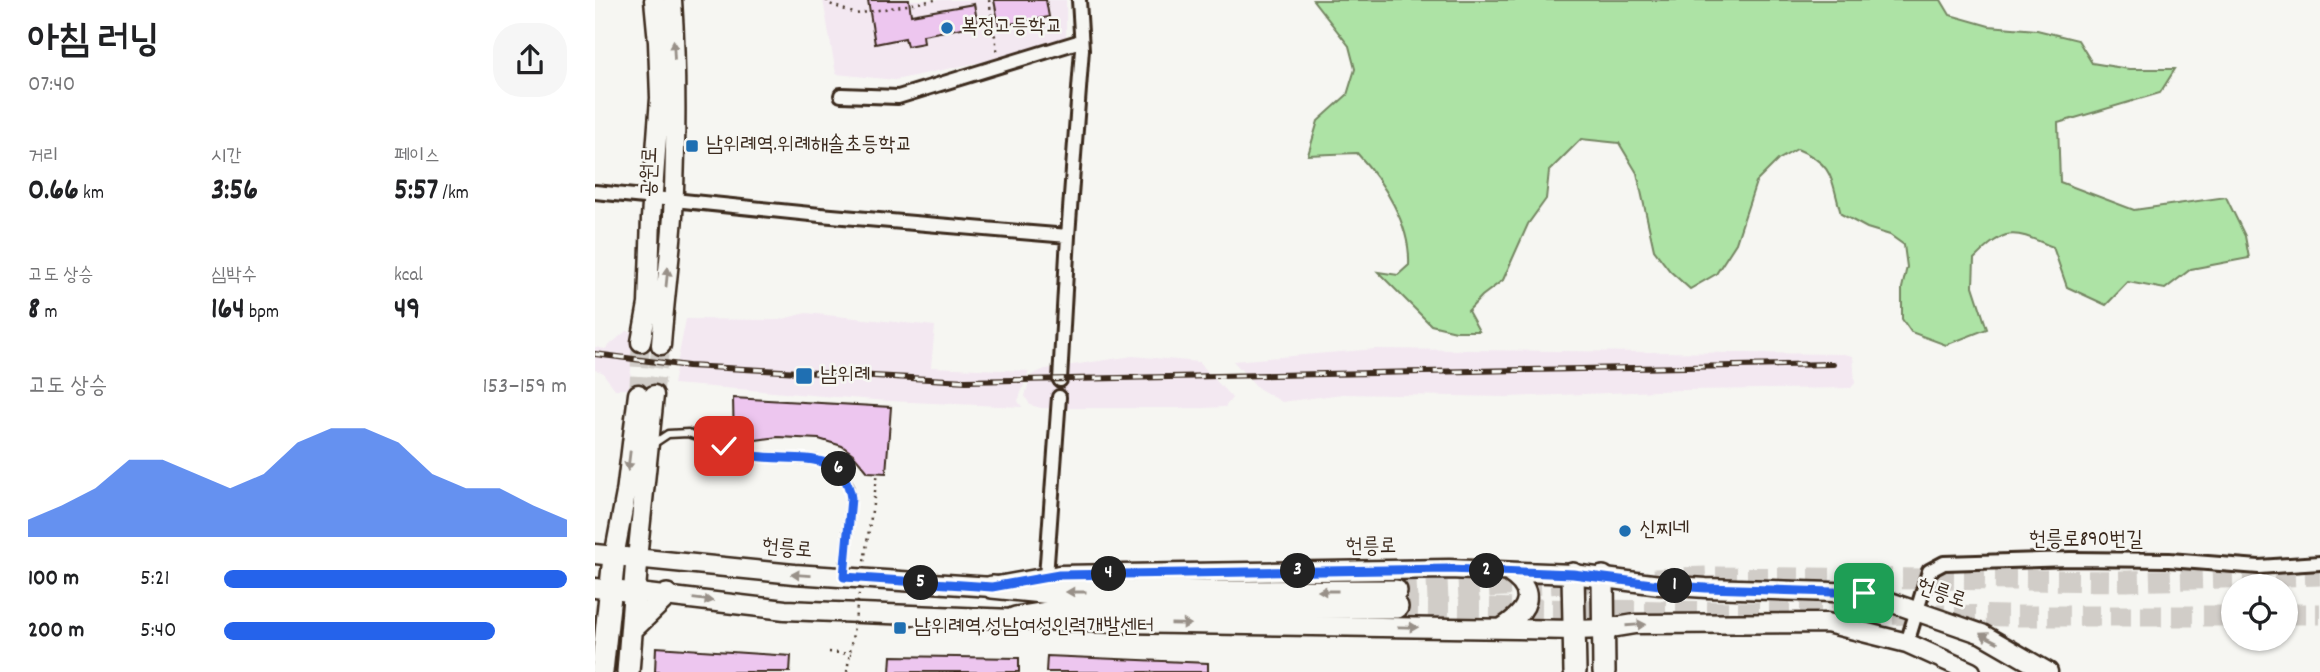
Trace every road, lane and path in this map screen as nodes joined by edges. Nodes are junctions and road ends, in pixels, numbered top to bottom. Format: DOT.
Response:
graph roads {
  1 [pos="654,0"];
  2 [pos="672,0"];
  3 [pos="827,0"];
  4 [pos="935,0"];
  5 [pos="989,0"];
  6 [pos="1079,0"];
  7 [pos="1081,41"];
  8 [pos="999,60"];
  9 [pos="841,95"];
  10 [pos="595,192"];
  11 [pos="652,198"];
  12 [pos="673,200"];
  13 [pos="1068,236"];
  14 [pos="641,342"];
  15 [pos="661,345"];
  16 [pos="1060,380"];
  17 [pos="1059,397"];
  18 [pos="649,447"];
  19 [pos="878,472"];
  20 [pos="605,556"];
  21 [pos="637,559"];
  22 [pos="2320,563"];
  23 [pos="1508,572"];
  24 [pos="1573,574"];
  25 [pos="844,577"];
  26 [pos="1047,577"];
  27 [pos="1603,577"];
  28 [pos="992,587"];
  29 [pos="603,589"];
  30 [pos="636,592"];
  31 [pos="667,596"];
  32 [pos="1917,610"];
  33 [pos="1015,618"];
  34 [pos="1502,628"];
  35 [pos="632,629"];
  36 [pos="1575,629"];
  37 [pos="1604,629"];
  38 [pos="1907,643"];
  39 [pos="829,652"];
  40 [pos="851,654"];
  41 [pos="602,672"];
  42 [pos="628,672"];
  43 [pos="848,672"];
  44 [pos="1575,672"];
  45 [pos="1604,672"];
  46 [pos="1971,672"];
  47 [pos="2048,672"];
  1 -- 11 [label="main road, 공원로"];
  12 -- 2 [label="main road, 공원로, one-way"];
  3 -- 4 [label="path"];
  5 -- 8 [label="path"];
  6 -- 7 [label="street"];
  7 -- 9 [label="street"];
  7 -- 13 [label="street"];
  10 -- 11 [label="street"];
  11 -- 12 [label="street"];
  11 -- 14 [label="main road, 공원로"];
  12 -- 13 [label="street"];
  15 -- 12 [label="main road, 공원로, one-way"];
  13 -- 16 [label="street"];
  17 -- 26 [label="street"];
  18 -- 20 [label="main road, one-way"];
  18 -- 21 [label="main road"];
  18 -- 25 [label="lane"];
  19 -- 40 [label="path, bridge"];
  20 -- 21 [label="main road, 헌릉로"];
  20 -- 29 [label="main road"];
  25 -- 21 [label="main road, 헌릉로, one-way"];
  21 -- 30 [label="main road"];
  22 -- 32 [label="street, 헌릉로890번길"];
  23 -- 24 [label="main road, 헌릉로"];
  23 -- 26 [label="main road, 헌릉로"];
  23 -- 34 [label="main road"];
  24 -- 27 [label="main road, 헌릉로"];
  24 -- 36 [label="main road"];
  25 -- 28 [label="main road, 헌릉로"];
  26 -- 28 [label="main road, 헌릉로"];
  27 -- 32 [label="main road, 헌릉로"];
  27 -- 37 [label="main road"];
  33 -- 28 [label="main road, one-way"];
  29 -- 30 [label="main road"];
  29 -- 41 [label="main road"];
  30 -- 31 [label="main road"];
  30 -- 35 [label="main road"];
  31 -- 33 [label="main road, one-way"];
  31 -- 35 [label="main road"];
  32 -- 38 [label="street, 헌릉로890번길"];
  47 -- 32 [label="main road, 헌릉로, one-way"];
  33 -- 34 [label="main road, one-way"];
  34 -- 36 [label="main road"];
  35 -- 42 [label="main road"];
  36 -- 37 [label="main road"];
  36 -- 44 [label="main road"];
  37 -- 38 [label="main road, one-way"];
  37 -- 45 [label="main road"];
  38 -- 46 [label="main road"];
  39 -- 40 [label="path, bridge"];
  40 -- 43 [label="path, bridge"];
}
